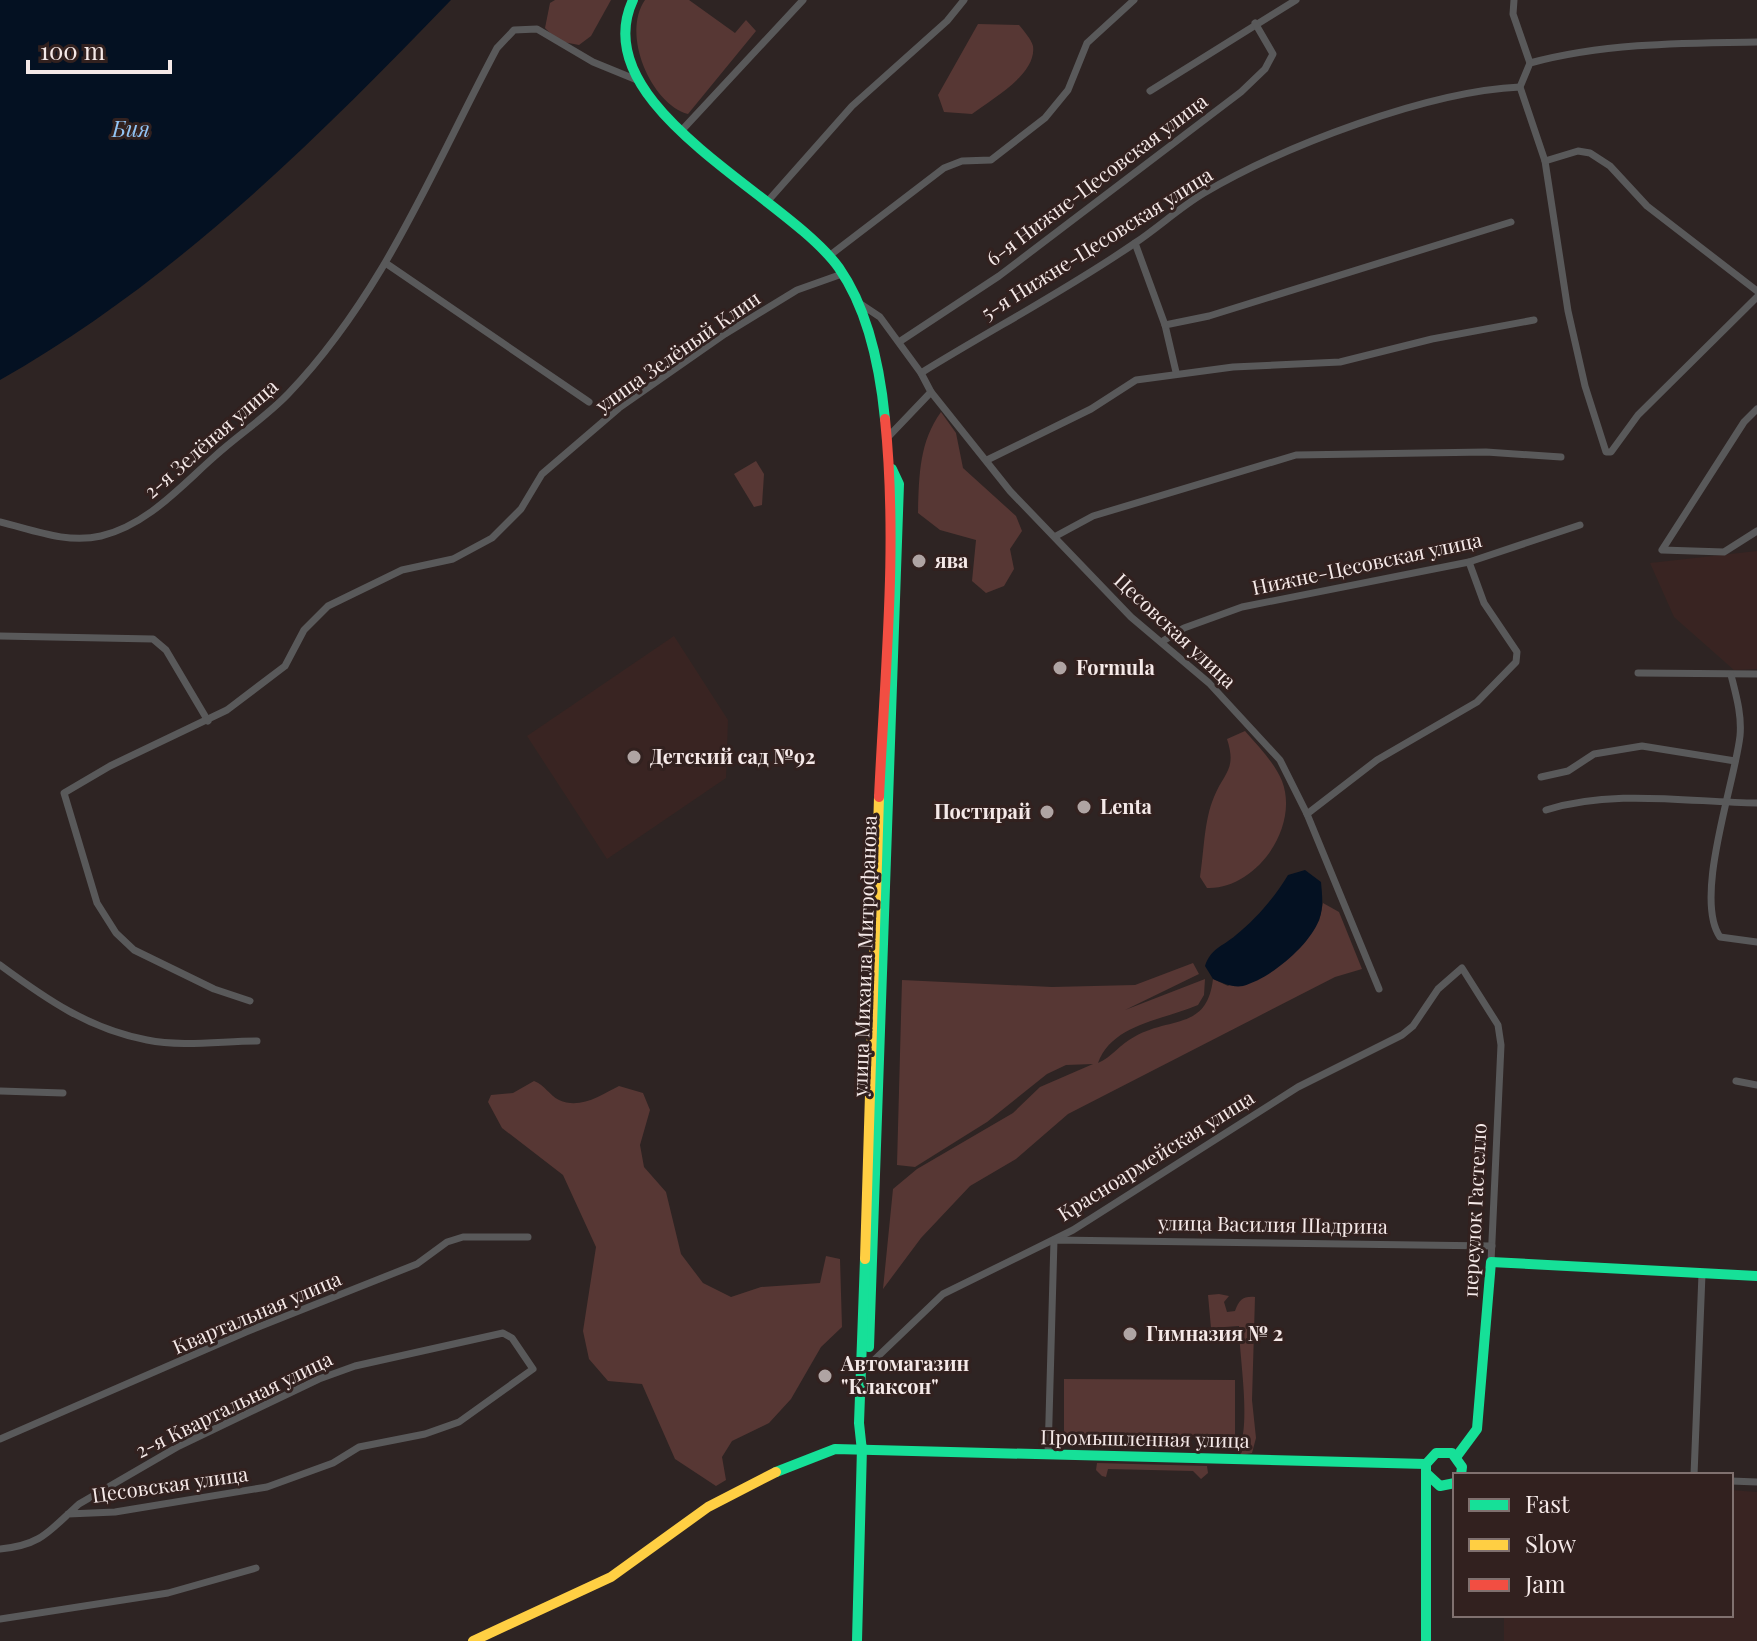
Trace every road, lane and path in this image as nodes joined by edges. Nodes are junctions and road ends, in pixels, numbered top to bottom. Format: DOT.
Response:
graph roads {
  1 [pos="633,0"];
  2 [pos="803,0"];
  3 [pos="964,0"];
  4 [pos="1134,0"];
  5 [pos="1296,0"];
  6 [pos="1514,0"];
  7 [pos="1255,23"];
  8 [pos="1757,42"];
  9 [pos="1530,63"];
  10 [pos="637,80"];
  11 [pos="1520,87"];
  12 [pos="1150,91"];
  13 [pos="683,129"];
  14 [pos="1545,161"];
  15 [pos="767,202"];
  16 [pos="1511,222"];
  17 [pos="1135,243"];
  18 [pos="829,256"];
  19 [pos="387,264"];
  20 [pos="842,274"];
  21 [pos="1757,294"];
  22 [pos="856,301"];
  23 [pos="1534,320"];
  24 [pos="1165,325"];
  25 [pos="899,342"];
  26 [pos="1176,372"];
  27 [pos="921,373"];
  28 [pos="931,392"];
  29 [pos="589,402"];
  30 [pos="1757,409"];
  31 [pos="889,436"];
  32 [pos="1561,457"];
  33 [pos="987,460"];
  34 [pos="0,522"];
  35 [pos="1580,525"];
  36 [pos="1757,531"];
  37 [pos="1056,536"];
  38 [pos="1469,562"];
  39 [pos="0,636"];
  40 [pos="1163,641"];
  41 [pos="1638,673"];
  42 [pos="1757,674"];
  43 [pos="1731,675"];
  44 [pos="208,721"];
  45 [pos="1735,761"];
  46 [pos="1541,777"];
  47 [pos="1725,802"];
  48 [pos="1757,803"];
  49 [pos="1546,810"];
  50 [pos="1307,814"];
  51 [pos="1757,942"];
  52 [pos="0,965"];
  53 [pos="1462,968"];
  54 [pos="1379,989"];
  55 [pos="250,1001"];
  56 [pos="257,1041"];
  57 [pos="1736,1081"];
  58 [pos="1757,1085"];
  59 [pos="0,1091"];
  60 [pos="63,1093"];
  61 [pos="528,1237"];
  62 [pos="1054,1240"];
  63 [pos="1492,1246"];
  64 [pos="1491,1262"];
  65 [pos="1702,1274"];
  66 [pos="1757,1276"];
  67 [pos="865,1364"];
  68 [pos="533,1369"];
  69 [pos="859,1423"];
  70 [pos="0,1439"];
  71 [pos="832,1450"];
  72 [pos="862,1451"];
  73 [pos="1048,1455"];
  74 [pos="1460,1466"];
  75 [pos="1426,1468"];
  76 [pos="1694,1473"];
  77 [pos="1733,1481"];
  78 [pos="1757,1482"];
  79 [pos="1451,1484"];
  80 [pos="1428,1504"];
  81 [pos="68,1514"];
  82 [pos="0,1549"];
  83 [pos="256,1568"];
  84 [pos="0,1619"];
  85 [pos="473,1641"];
  86 [pos="857,1641"];
  87 [pos="1426,1641"];
  1 -- 10 [label="main road"];
  2 -- 13 [label="street"];
  3 -- 15 [label="street"];
  4 -- 18 [label="street"];
  5 -- 7 [label="street"];
  6 -- 9 [label="street"];
  7 -- 12 [label="street"];
  7 -- 25 [label="street, 6-я Нижне-Цесовская улица"];
  8 -- 9 [label="street"];
  9 -- 11 [label="street"];
  10 -- 13 [label="main road, улица Михаила Митрофанова"];
  10 -- 19 [label="street, 2-я Зелёная улица"];
  11 -- 14 [label="street"];
  11 -- 17 [label="street, 5-я Нижне-Цесовская улица"];
  13 -- 15 [label="main road, улица Михаила Митрофанова"];
  14 -- 21 [label="street"];
  14 -- 21 [label="street"];
  15 -- 18 [label="main road, улица Михаила Митрофанова"];
  16 -- 24 [label="street"];
  17 -- 24 [label="street"];
  17 -- 27 [label="street, 5-я Нижне-Цесовская улица"];
  18 -- 20 [label="main road, улица Михаила Митрофанова"];
  19 -- 29 [label="street"];
  19 -- 34 [label="street, 2-я Зелёная улица"];
  20 -- 22 [label="main road, улица Михаила Митрофанова"];
  20 -- 44 [label="street, улица Зелёный Клин"];
  22 -- 25 [label="street, Цесовская улица"];
  22 -- 31 [label="main road, улица Михаила Митрофанова"];
  23 -- 26 [label="street"];
  24 -- 26 [label="street"];
  25 -- 27 [label="street, Цесовская улица"];
  26 -- 33 [label="street"];
  27 -- 28 [label="street, Цесовская улица"];
  28 -- 31 [label="street"];
  28 -- 33 [label="street, Цесовская улица"];
  30 -- 36 [label="street"];
  31 -- 67 [label="main road, улица Михаила Митрофанова"];
  32 -- 37 [label="street"];
  33 -- 37 [label="street, Цесовская улица"];
  35 -- 38 [label="street, Нижне-Цесовская улица"];
  37 -- 40 [label="street, Цесовская улица"];
  38 -- 40 [label="street, Нижне-Цесовская улица"];
  38 -- 50 [label="street"];
  39 -- 44 [label="street"];
  40 -- 50 [label="street, Цесовская улица"];
  41 -- 43 [label="street"];
  42 -- 43 [label="street"];
  43 -- 45 [label="street"];
  44 -- 55 [label="street, улица Зелёный Клин"];
  45 -- 46 [label="street"];
  45 -- 47 [label="street"];
  47 -- 48 [label="street"];
  47 -- 49 [label="street"];
  47 -- 51 [label="street"];
  50 -- 54 [label="street, Цесовская улица"];
  52 -- 56 [label="street"];
  53 -- 62 [label="street, Красноармейская улица"];
  53 -- 63 [label="street, переулок Гастелло"];
  57 -- 58 [label="street"];
  59 -- 60 [label="street"];
  61 -- 70 [label="street, Квартальная улица"];
  62 -- 63 [label="street, улица Василия Шадрина"];
  62 -- 67 [label="street, Красноармейская улица"];
  62 -- 73 [label="street"];
  63 -- 64 [label="street, переулок Гастелло"];
  64 -- 65 [label="main road"];
  64 -- 74 [label="main road, переулок Гастелло"];
  65 -- 66 [label="main road"];
  65 -- 76 [label="street"];
  67 -- 69 [label="main road, улица Михаила Митрофанова"];
  67 -- 72 [label="main road, улица Михаила Митрофанова"];
  68 -- 81 [label="street, Цесовская улица"];
  68 -- 81 [label="street, 2-я Квартальная улица"];
  69 -- 71 [label="main road"];
  69 -- 72 [label="main road, улица Михаила Митрофанова"];
  71 -- 72 [label="main road"];
  71 -- 85 [label="main road"];
  72 -- 73 [label="main road, Промышленная улица"];
  72 -- 86 [label="main road, улица Михаила Митрофанова"];
  73 -- 75 [label="main road, Промышленная улица"];
  74 -- 75 [label="main road, Промышленная улица"];
  75 -- 79 [label="main road"];
  75 -- 80 [label="main road"];
  77 -- 78 [label="street"];
  79 -- 80 [label="main road"];
  80 -- 87 [label="main road"];
  81 -- 82 [label="street, 2-я Квартальная улица"];
  83 -- 84 [label="street"];
}
